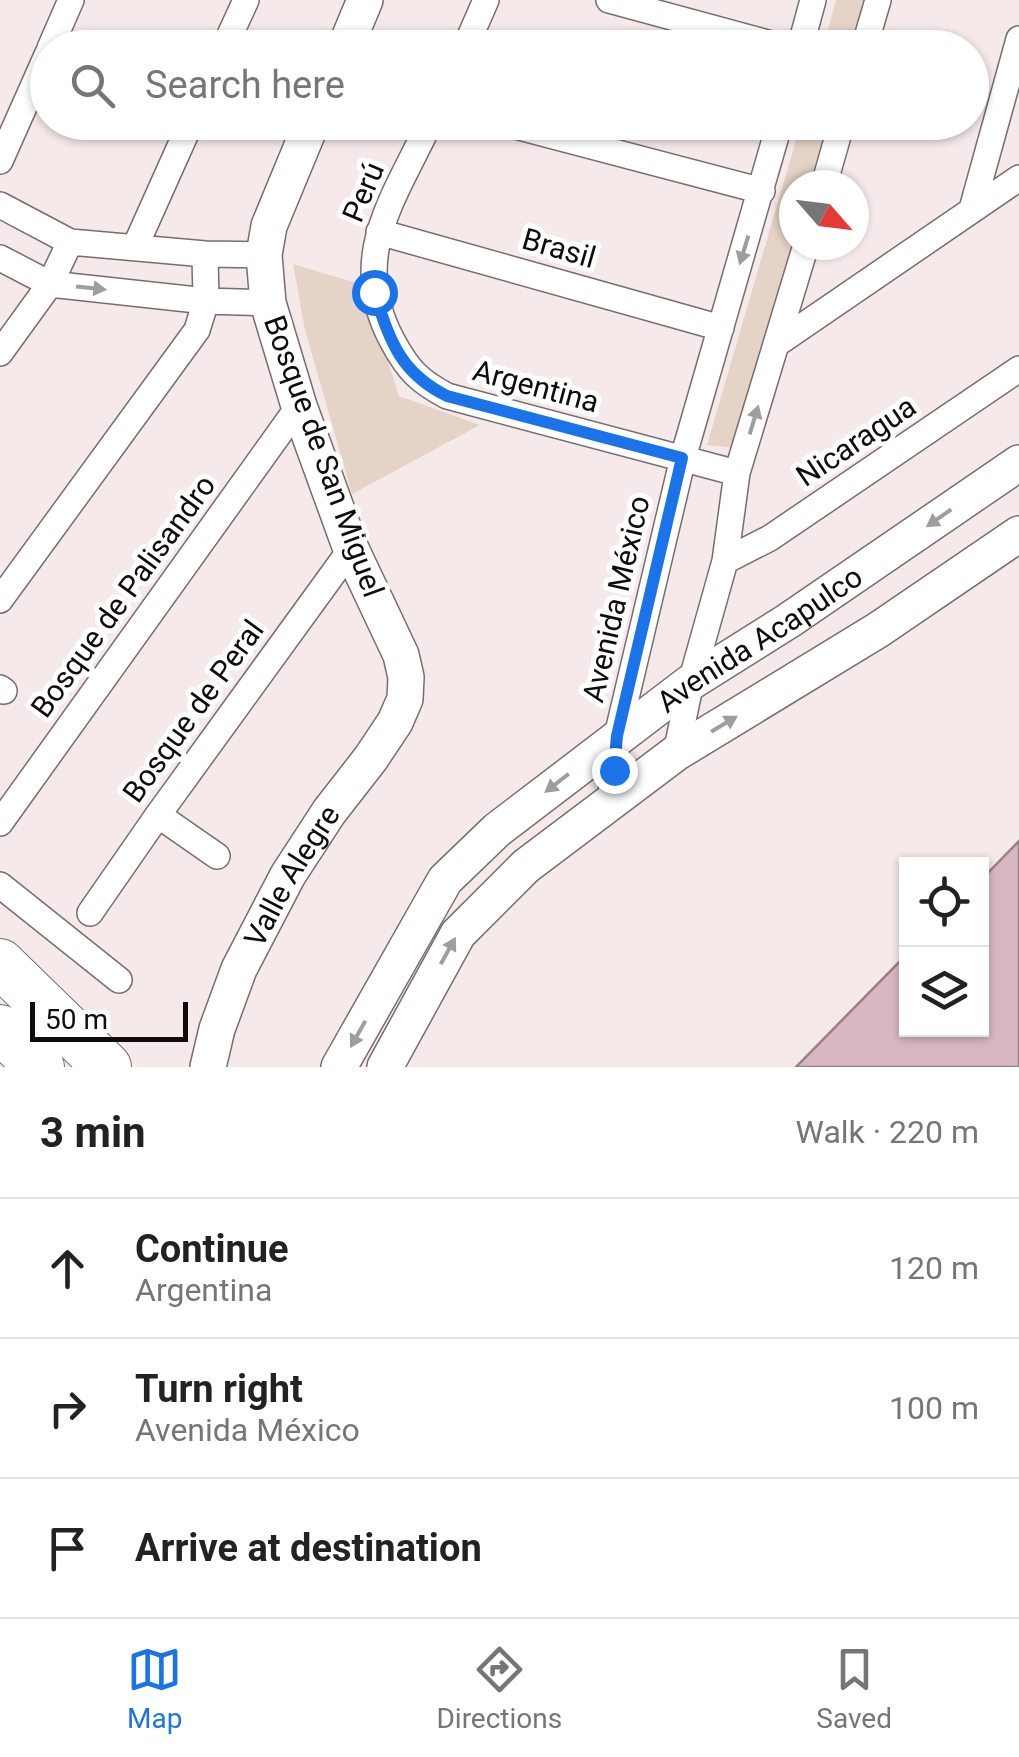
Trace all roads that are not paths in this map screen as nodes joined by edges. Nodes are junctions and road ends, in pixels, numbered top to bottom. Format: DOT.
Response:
graph roads {
  1 [pos="71,0"];
  2 [pos="246,0"];
  3 [pos="366,0"];
  4 [pos="486,0"];
  5 [pos="609,0"];
  6 [pos="814,0"];
  7 [pos="878,0"];
  8 [pos="58,30"];
  9 [pos="232,30"];
  10 [pos="353,30"];
  11 [pos="472,30"];
  12 [pos="720,30"];
  13 [pos="805,30"];
  14 [pos="869,30"];
  15 [pos="1019,39"];
  16 [pos="30,93"];
  17 [pos="182,140"];
  18 [pos="304,140"];
  19 [pos="421,140"];
  20 [pos="568,140"];
  21 [pos="775,140"];
  22 [pos="837,140"];
  23 [pos="0,161"];
  24 [pos="828,170"];
  25 [pos="1019,178"];
  26 [pos="762,191"];
  27 [pos="0,205"];
  28 [pos="972,209"];
  29 [pos="378,232"];
  30 [pos="70,242"];
  31 [pos="135,247"];
  32 [pos="204,254"];
  33 [pos="264,255"];
  34 [pos="0,258"];
  35 [pos="802,260"];
  36 [pos="50,284"];
  37 [pos="374,292"];
  38 [pos="206,301"];
  39 [pos="268,302"];
  40 [pos="721,328"];
  41 [pos="778,343"];
  42 [pos="0,353"];
  43 [pos="1019,369"];
  44 [pos="299,406"];
  45 [pos="682,458"];
  46 [pos="1019,463"];
  47 [pos="737,473"];
  48 [pos="1019,534"];
  49 [pos="352,550"];
  50 [pos="726,561"];
  51 [pos="0,600"];
  52 [pos="691,682"];
  53 [pos="405,699"];
  54 [pos="617,736"];
  55 [pos="676,753"];
  56 [pos="610,804"];
  57 [pos="158,814"];
  58 [pos="0,823"];
  59 [pos="217,856"];
  60 [pos="0,885"];
  61 [pos="90,912"];
  62 [pos="0,963"];
  63 [pos="119,980"];
  64 [pos="0,1029"];
  65 [pos="40,1067"];
  66 [pos="107,1067"];
  67 [pos="208,1067"];
  68 [pos="339,1067"];
  69 [pos="384,1067"];
  1 -- 8 [label="street"];
  2 -- 9 [label="street"];
  3 -- 10 [label="street"];
  4 -- 11 [label="street"];
  5 -- 12 [label="street"];
  6 -- 13 [label="street"];
  7 -- 14 [label="street"];
  15 -- 28 [label="street"];
  16 -- 23 [label="street"];
  17 -- 31 [label="street"];
  18 -- 33 [label="street"];
  19 -- 29 [label="street, Perú"];
  20 -- 26 [label="street"];
  21 -- 26 [label="street, Avenida México"];
  22 -- 24 [label="street"];
  25 -- 28 [label="street"];
  26 -- 40 [label="street, Avenida México, one-way"];
  27 -- 30 [label="street"];
  28 -- 41 [label="street"];
  29 -- 37 [label="street, Perú"];
  29 -- 40 [label="street, Brasil"];
  30 -- 31 [label="street"];
  30 -- 36 [label="street"];
  31 -- 32 [label="street"];
  32 -- 33 [label="street"];
  32 -- 38 [label="street"];
  33 -- 39 [label="street"];
  34 -- 36 [label="street, Bosque de San Miguel"];
  35 -- 41 [label="street"];
  36 -- 38 [label="street, Bosque de San Miguel, one-way"];
  36 -- 42 [label="street"];
  37 -- 45 [label="street, Argentina"];
  38 -- 39 [label="street, Bosque de San Miguel"];
  38 -- 51 [label="street"];
  39 -- 44 [label="street, Bosque de San Miguel"];
  40 -- 45 [label="street, Avenida México"];
  47 -- 41 [label="street, one-way"];
  43 -- 50 [label="street, Nicaragua"];
  44 -- 49 [label="street, Bosque de San Miguel"];
  44 -- 58 [label="street, Bosque de Palisandro"];
  45 -- 47 [label="street, Argentina"];
  45 -- 54 [label="street, Avenida México"];
  46 -- 52 [label="street, Avenida Acapulco, one-way"];
  47 -- 50 [label="street"];
  55 -- 48 [label="street, Avenida Acapulco, one-way"];
  49 -- 53 [label="street, Bosque de San Miguel"];
  49 -- 57 [label="street, Bosque de Peral"];
  50 -- 52 [label="street"];
  52 -- 54 [label="street, Avenida Acapulco"];
  52 -- 55 [label="street"];
  53 -- 67 [label="street, Valle Alegre"];
  54 -- 56 [label="street, Avenida México"];
  54 -- 68 [label="street, Avenida Acapulco, one-way"];
  55 -- 56 [label="street, Avenida Acapulco"];
  69 -- 56 [label="street, Avenida Acapulco, one-way"];
  57 -- 59 [label="street"];
  57 -- 61 [label="street, Bosque de Peral"];
  60 -- 63 [label="street"];
  62 -- 66 [label="highway"];
  64 -- 65 [label="highway"];
}
